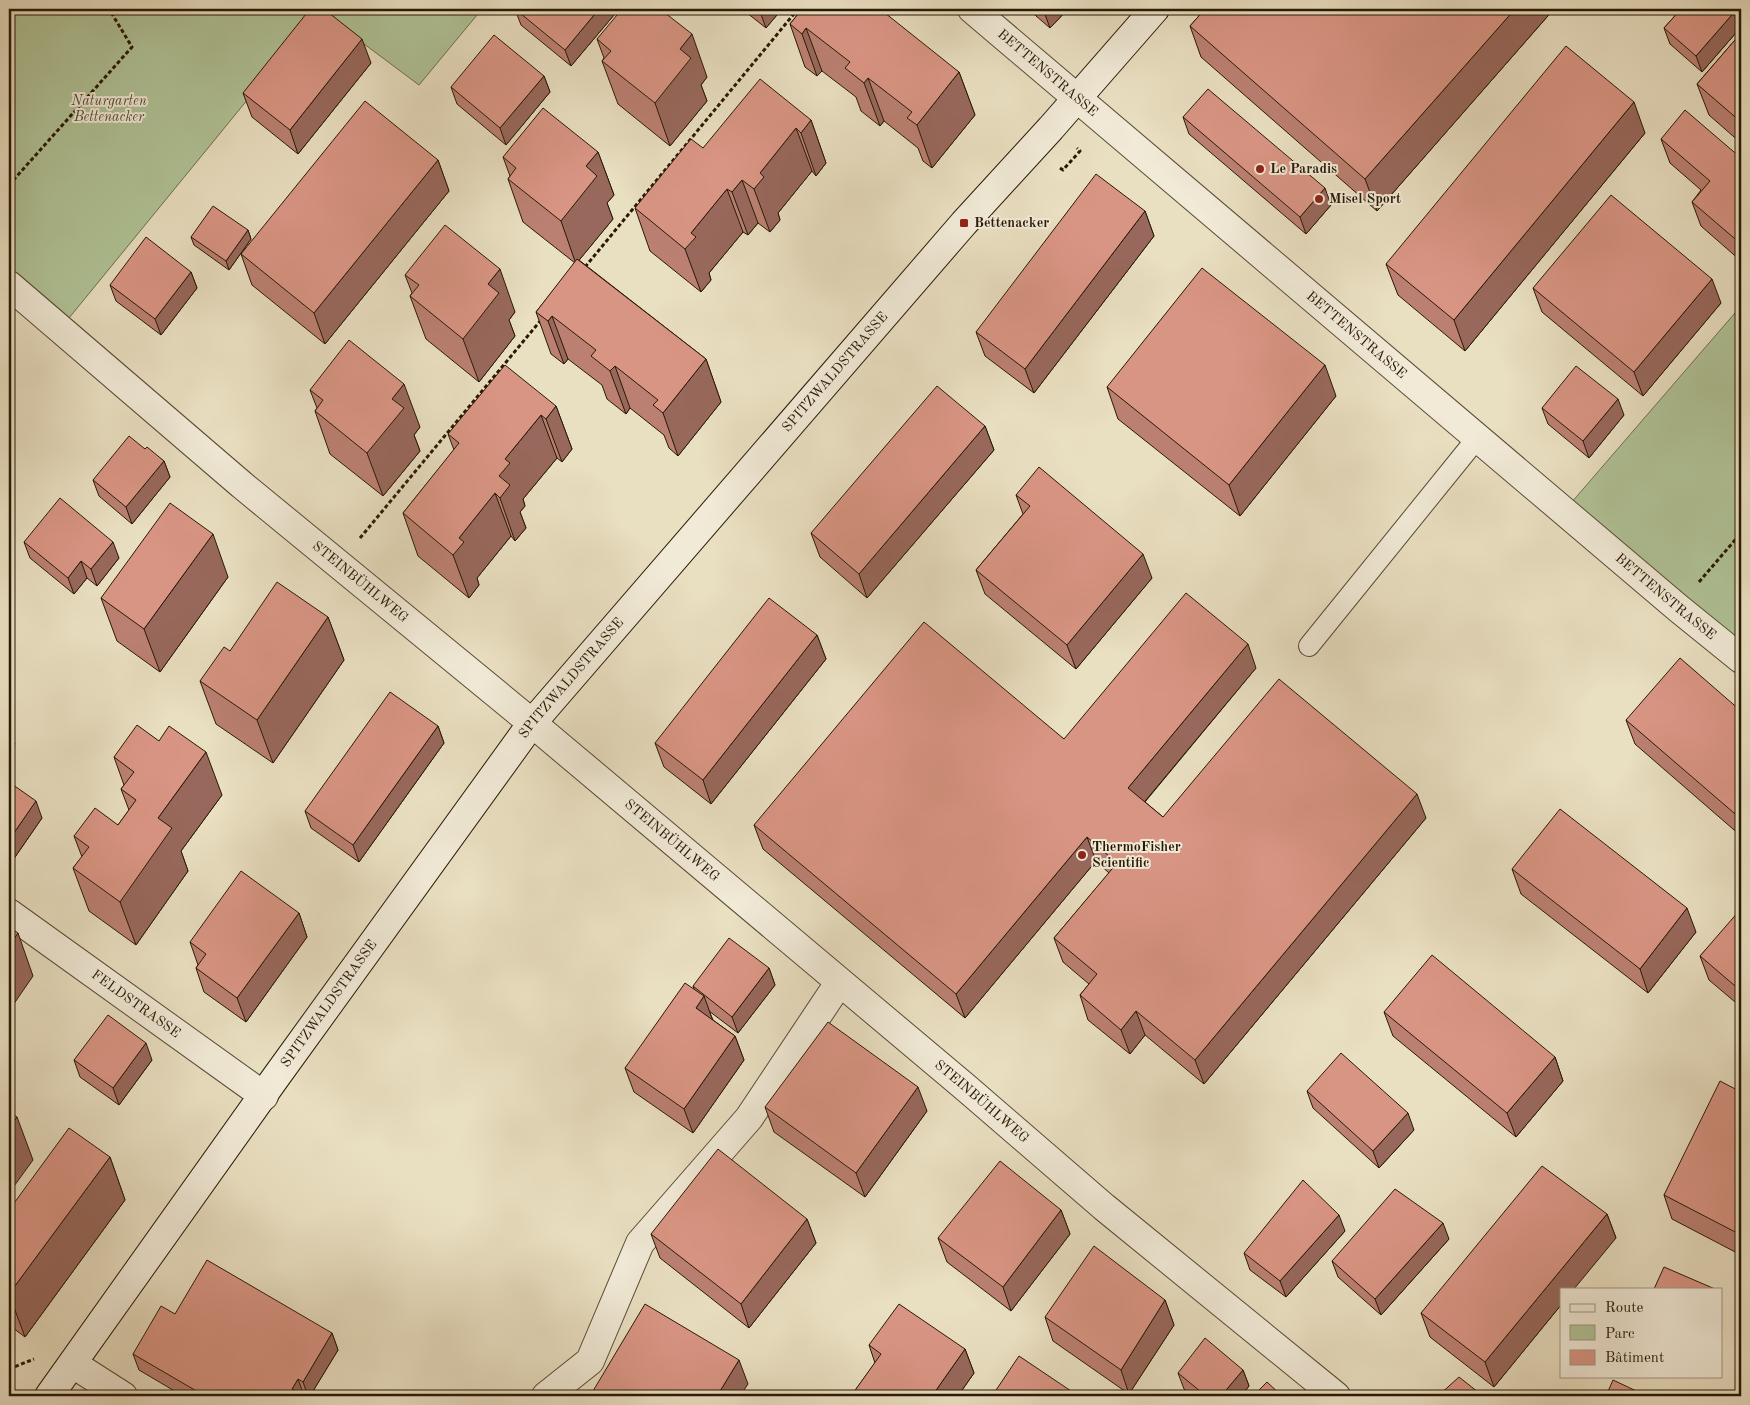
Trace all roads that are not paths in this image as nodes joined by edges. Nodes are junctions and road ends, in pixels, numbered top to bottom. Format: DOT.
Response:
graph roads {
  1 [pos="972,9"];
  2 [pos="1155,9"];
  3 [pos="1078,97"];
  4 [pos="9,285"];
  5 [pos="1478,437"];
  6 [pos="1309,646"];
  7 [pos="1741,659"];
  8 [pos="532,723"];
  9 [pos="9,913"];
  10 [pos="839,983"];
  11 [pos="264,1096"];
  12 [pos="73,1364"];
  13 [pos="49,1396"];
  14 [pos="123,1396"];
  15 [pos="546,1396"];
  16 [pos="1336,1396"];
  1 -- 3 [label="street, BETTENSTRASSE"];
  2 -- 3 [label="street, SPITZWALDSTRASSE"];
  3 -- 5 [label="street, BETTENSTRASSE"];
  3 -- 8 [label="street, SPITZWALDSTRASSE"];
  4 -- 8 [label="street, STEINBÜHLWEG"];
  5 -- 6 [label="lane"];
  5 -- 7 [label="street, BETTENSTRASSE"];
  8 -- 10 [label="street, STEINBÜHLWEG"];
  8 -- 11 [label="street, SPITZWALDSTRASSE"];
  9 -- 11 [label="street, FELDSTRASSE"];
  10 -- 15 [label="street"];
  10 -- 16 [label="street, STEINBÜHLWEG"];
  11 -- 12 [label="street, SPITZWALDSTRASSE"];
  12 -- 13 [label="street, SPITZWALDSTRASSE"];
  12 -- 14 [label="street"];
}
